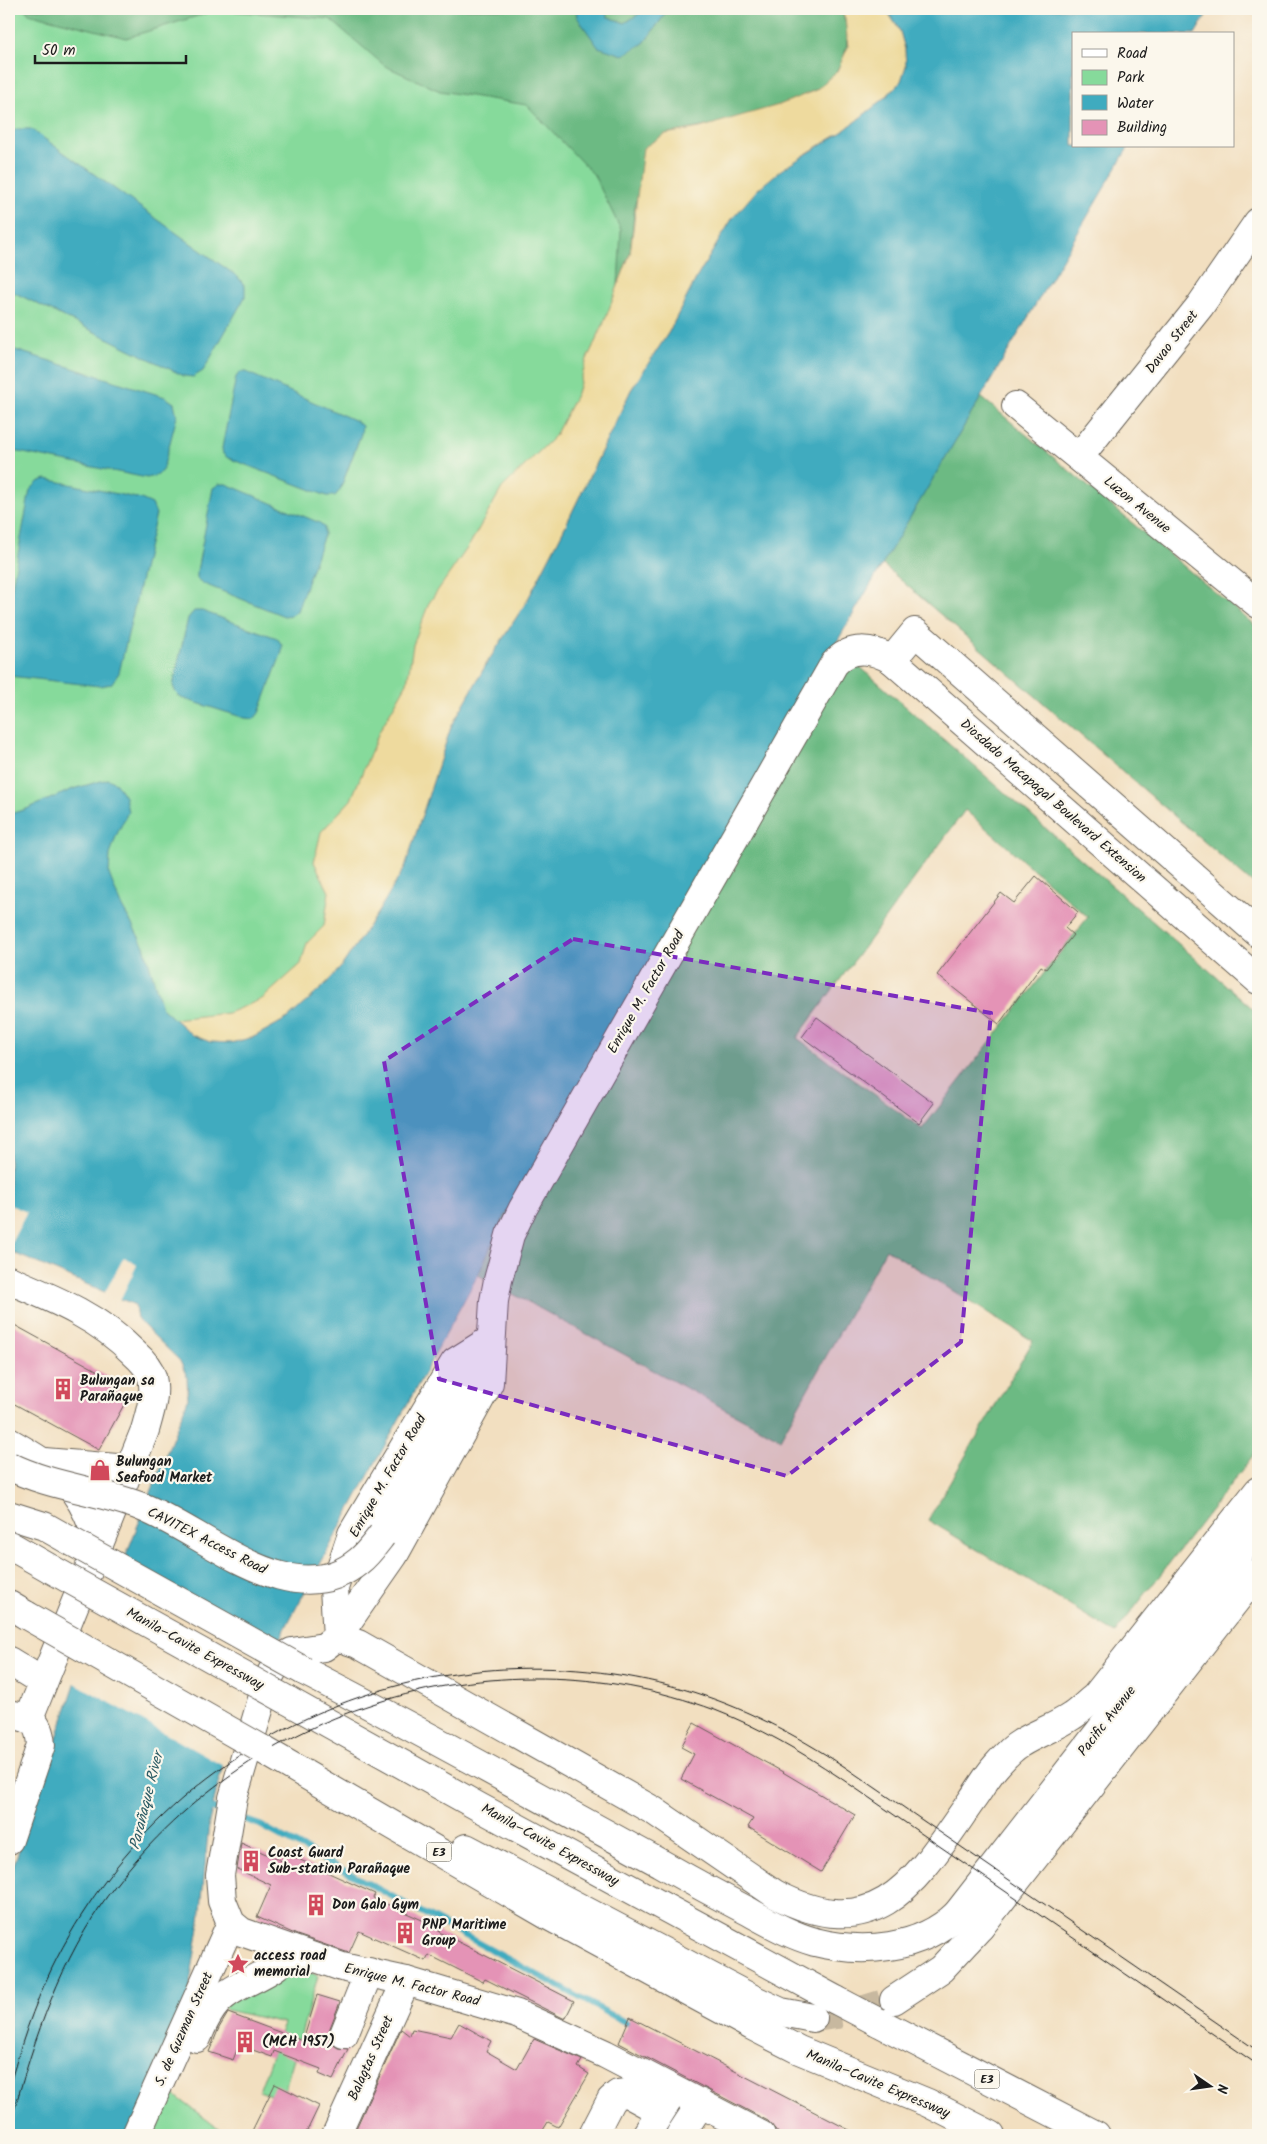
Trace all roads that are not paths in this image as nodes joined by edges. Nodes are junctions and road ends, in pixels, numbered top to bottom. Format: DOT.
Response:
graph roads {
  1 [pos="1256,230"];
  2 [pos="1016,406"];
  3 [pos="1080,457"];
  4 [pos="1258,604"];
  5 [pos="839,658"];
  6 [pos="892,660"];
  7 [pos="1258,933"];
  8 [pos="1258,980"];
  9 [pos="9,1280"];
  10 [pos="490,1340"];
  11 [pos="9,1442"];
  12 [pos="44,1462"];
  13 [pos="9,1466"];
  14 [pos="129,1468"];
  15 [pos="1258,1491"];
  16 [pos="9,1515"];
  17 [pos="1258,1528"];
  18 [pos="98,1544"];
  19 [pos="9,1545"];
  20 [pos="1258,1572"];
  21 [pos="17,1610"];
  22 [pos="337,1637"];
  23 [pos="9,1661"];
  24 [pos="43,1682"];
  25 [pos="19,1716"];
  26 [pos="260,1748"];
  27 [pos="9,1840"];
  28 [pos="231,1924"];
  29 [pos="292,1950"];
  30 [pos="369,1972"];
  31 [pos="406,1981"];
  32 [pos="894,2000"];
  33 [pos="813,2018"];
  34 [pos="344,2034"];
  35 [pos="191,2054"];
  36 [pos="675,2089"];
  37 [pos="701,2103"];
  38 [pos="660,2111"];
  39 [pos="136,2135"];
  40 [pos="336,2135"];
  41 [pos="593,2135"];
  42 [pos="646,2135"];
  43 [pos="680,2135"];
  44 [pos="761,2135"];
  45 [pos="991,2135"];
  46 [pos="1096,2135"];
  1 -- 3 [label="main road, Davao Street"];
  2 -- 3 [label="main road, Luzon Avenue"];
  3 -- 4 [label="main road, Luzon Avenue"];
  5 -- 6 [label="main road, Diosdado Macapagal Boulevard Extension"];
  5 -- 10 [label="main road, Enrique M. Factor Road"];
  6 -- 7 [label="main road"];
  6 -- 8 [label="main road, Diosdado Macapagal Boulevard Extension"];
  9 -- 14 [label="main road"];
  10 -- 13 [label="main road, CAVITEX Access Road, bridge"];
  10 -- 22 [label="main road, Enrique M. Factor Road"];
  10 -- 22 [label="main road, Enrique M. Factor Road"];
  11 -- 12 [label="main road"];
  12 -- 14 [label="main road"];
  12 -- 18 [label="main road"];
  14 -- 18 [label="main road"];
  15 -- 22 [label="main road"];
  16 -- 17 [label="main road, Pacific Avenue, bridge"];
  18 -- 24 [label="main road"];
  19 -- 46 [label="main road, Manila–Cavite Expressway / E3, bridge"];
  20 -- 32 [label="main road, Pacific Avenue"];
  21 -- 26 [label="main road, Manila–Cavite Expressway / E3, bridge"];
  22 -- 28 [label="main road, Enrique M. Factor Road"];
  23 -- 24 [label="main road"];
  24 -- 25 [label="main road"];
  25 -- 27 [label="main road"];
  26 -- 33 [label="main road"];
  26 -- 45 [label="main road, Manila–Cavite Expressway / E3"];
  28 -- 29 [label="main road, Enrique M. Factor Road"];
  28 -- 39 [label="main road, S. de Guzman Street"];
  29 -- 30 [label="main road, Enrique M. Factor Road"];
  29 -- 35 [label="main road"];
  30 -- 31 [label="main road, Enrique M. Factor Road"];
  30 -- 34 [label="main road"];
  31 -- 36 [label="main road, Enrique M. Factor Road"];
  31 -- 40 [label="main road, Balagtas Street"];
  36 -- 37 [label="main road, Enrique M. Factor Road"];
  36 -- 38 [label="main road"];
  37 -- 43 [label="main road"];
  37 -- 44 [label="main road, Enrique M. Factor Road"];
  38 -- 41 [label="main road"];
  38 -- 42 [label="main road"];
}
